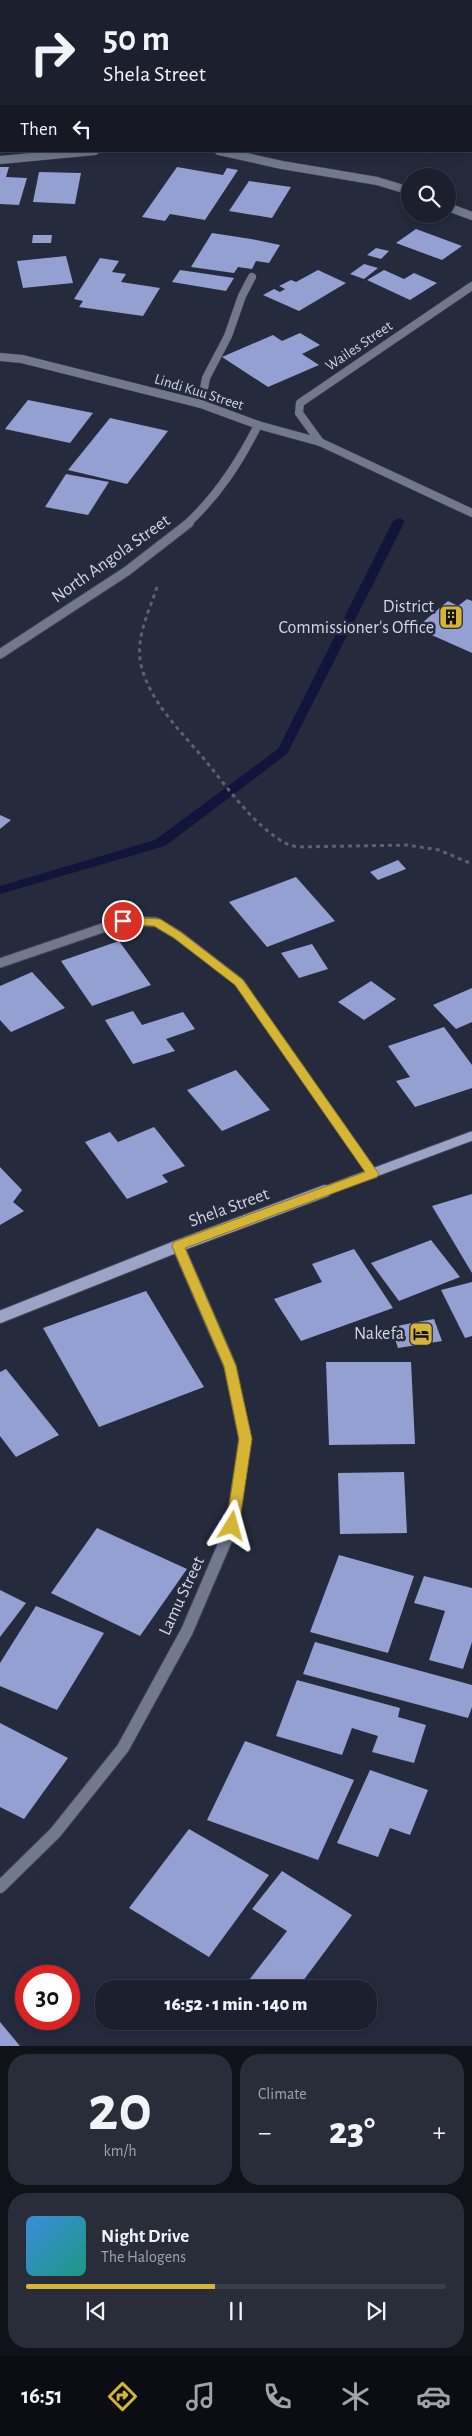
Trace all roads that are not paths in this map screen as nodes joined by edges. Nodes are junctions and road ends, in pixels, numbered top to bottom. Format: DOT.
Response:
graph roads {
  1 [pos="84,152"];
  2 [pos="222,152"];
  3 [pos="0,160"];
  4 [pos="401,188"];
  5 [pos="456,210"];
  6 [pos="472,216"];
  7 [pos="252,277"];
  8 [pos="472,286"];
  9 [pos="0,357"];
  10 [pos="201,404"];
  11 [pos="258,425"];
  12 [pos="320,442"];
  13 [pos="472,514"];
  14 [pos="0,654"];
  15 [pos="0,963"];
  16 [pos="472,1136"];
  17 [pos="373,1174"];
  18 [pos="178,1246"];
  19 [pos="0,1317"];
  20 [pos="0,1887"];
  1 -- 3 [label="street"];
  2 -- 4 [label="street"];
  5 -- 6 [label="street"];
  7 -- 10 [label="street"];
  8 -- 12 [label="street, Wailes Street"];
  9 -- 10 [label="street, Lindi Kuu Street"];
  10 -- 11 [label="street, Lindi Kuu Street"];
  11 -- 12 [label="street, Lindi Kuu Street"];
  11 -- 14 [label="street, North Angola Street"];
  12 -- 13 [label="street, Lindi Kuu Street"];
  15 -- 17 [label="street"];
  16 -- 17 [label="main road, Shela Street"];
  17 -- 18 [label="main road, Shela Street"];
  18 -- 19 [label="main road, Shela Street"];
  18 -- 20 [label="street, Lamu Street"];
}
